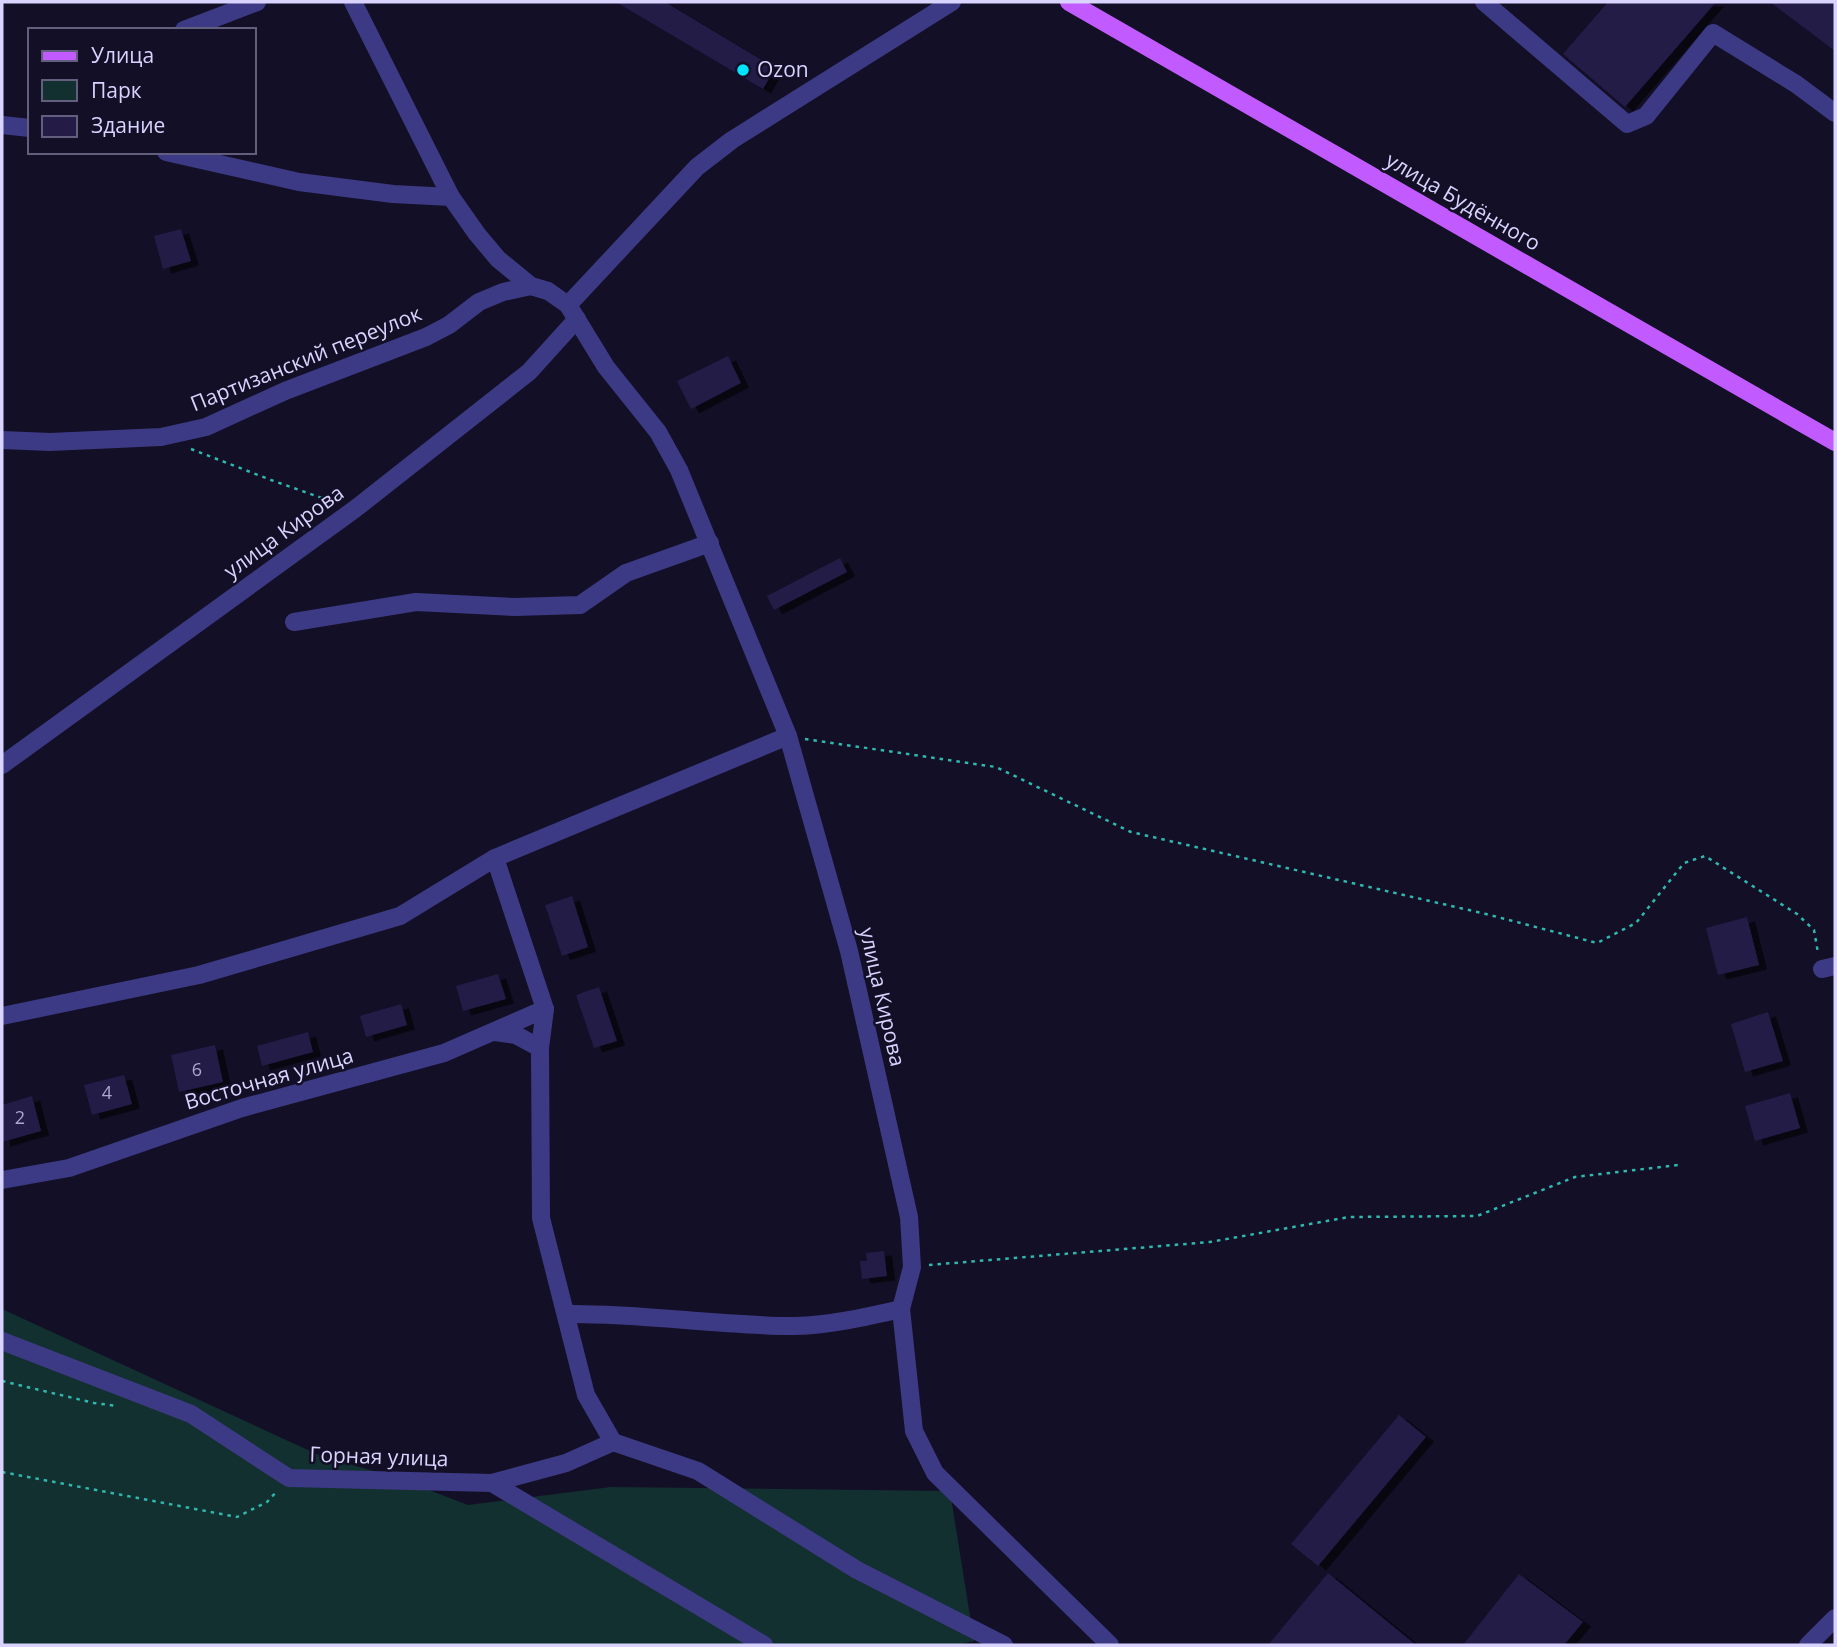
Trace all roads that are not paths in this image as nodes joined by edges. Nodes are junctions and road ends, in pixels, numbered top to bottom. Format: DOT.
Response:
graph roads {
  1 [pos="257,2"];
  2 [pos="353,2"];
  3 [pos="952,2"];
  4 [pos="1069,2"];
  5 [pos="1484,2"];
  6 [pos="189,28"];
  7 [pos="1835,113"];
  8 [pos="2,125"];
  9 [pos="28,128"];
  10 [pos="175,154"];
  11 [pos="451,197"];
  12 [pos="531,286"];
  13 [pos="573,312"];
  14 [pos="2,440"];
  15 [pos="1835,442"];
  16 [pos="710,543"];
  17 [pos="294,622"];
  18 [pos="788,736"];
  19 [pos="2,765"];
  20 [pos="495,858"];
  21 [pos="545,1009"];
  22 [pos="2,1016"];
  23 [pos="494,1031"];
  24 [pos="540,1048"];
  25 [pos="2,1180"];
  26 [pos="901,1309"];
  27 [pos="566,1314"];
  28 [pos="2,1341"];
  29 [pos="613,1442"];
  30 [pos="492,1483"];
  31 [pos="1835,1618"];
  32 [pos="764,1645"];
  33 [pos="1004,1645"];
  34 [pos="1110,1645"];
  35 [pos="1808,1645"];
  1 -- 6 [label="street"];
  2 -- 11 [label="street, улица Кирова"];
  3 -- 13 [label="street"];
  4 -- 15 [label="main road, улица Будённого"];
  5 -- 7 [label="street"];
  8 -- 9 [label="street"];
  10 -- 11 [label="street"];
  11 -- 12 [label="street, улица Кирова"];
  12 -- 13 [label="street, улица Кирова"];
  12 -- 14 [label="street, Партизанский переулок"];
  13 -- 16 [label="street, улица Кирова"];
  13 -- 19 [label="street, улица Кирова"];
  16 -- 17 [label="street"];
  16 -- 18 [label="street, улица Кирова"];
  18 -- 20 [label="street"];
  18 -- 26 [label="street, улица Кирова"];
  20 -- 21 [label="street"];
  20 -- 22 [label="street"];
  21 -- 23 [label="street, Восточная улица"];
  21 -- 24 [label="street"];
  23 -- 24 [label="street"];
  23 -- 25 [label="street, Восточная улица"];
  24 -- 27 [label="street"];
  26 -- 27 [label="street"];
  26 -- 34 [label="street, улица Кирова"];
  27 -- 29 [label="street"];
  28 -- 30 [label="street, Горная улица"];
  29 -- 30 [label="street, Горная улица"];
  29 -- 33 [label="street"];
  30 -- 32 [label="street"];
  31 -- 35 [label="street"];
}
